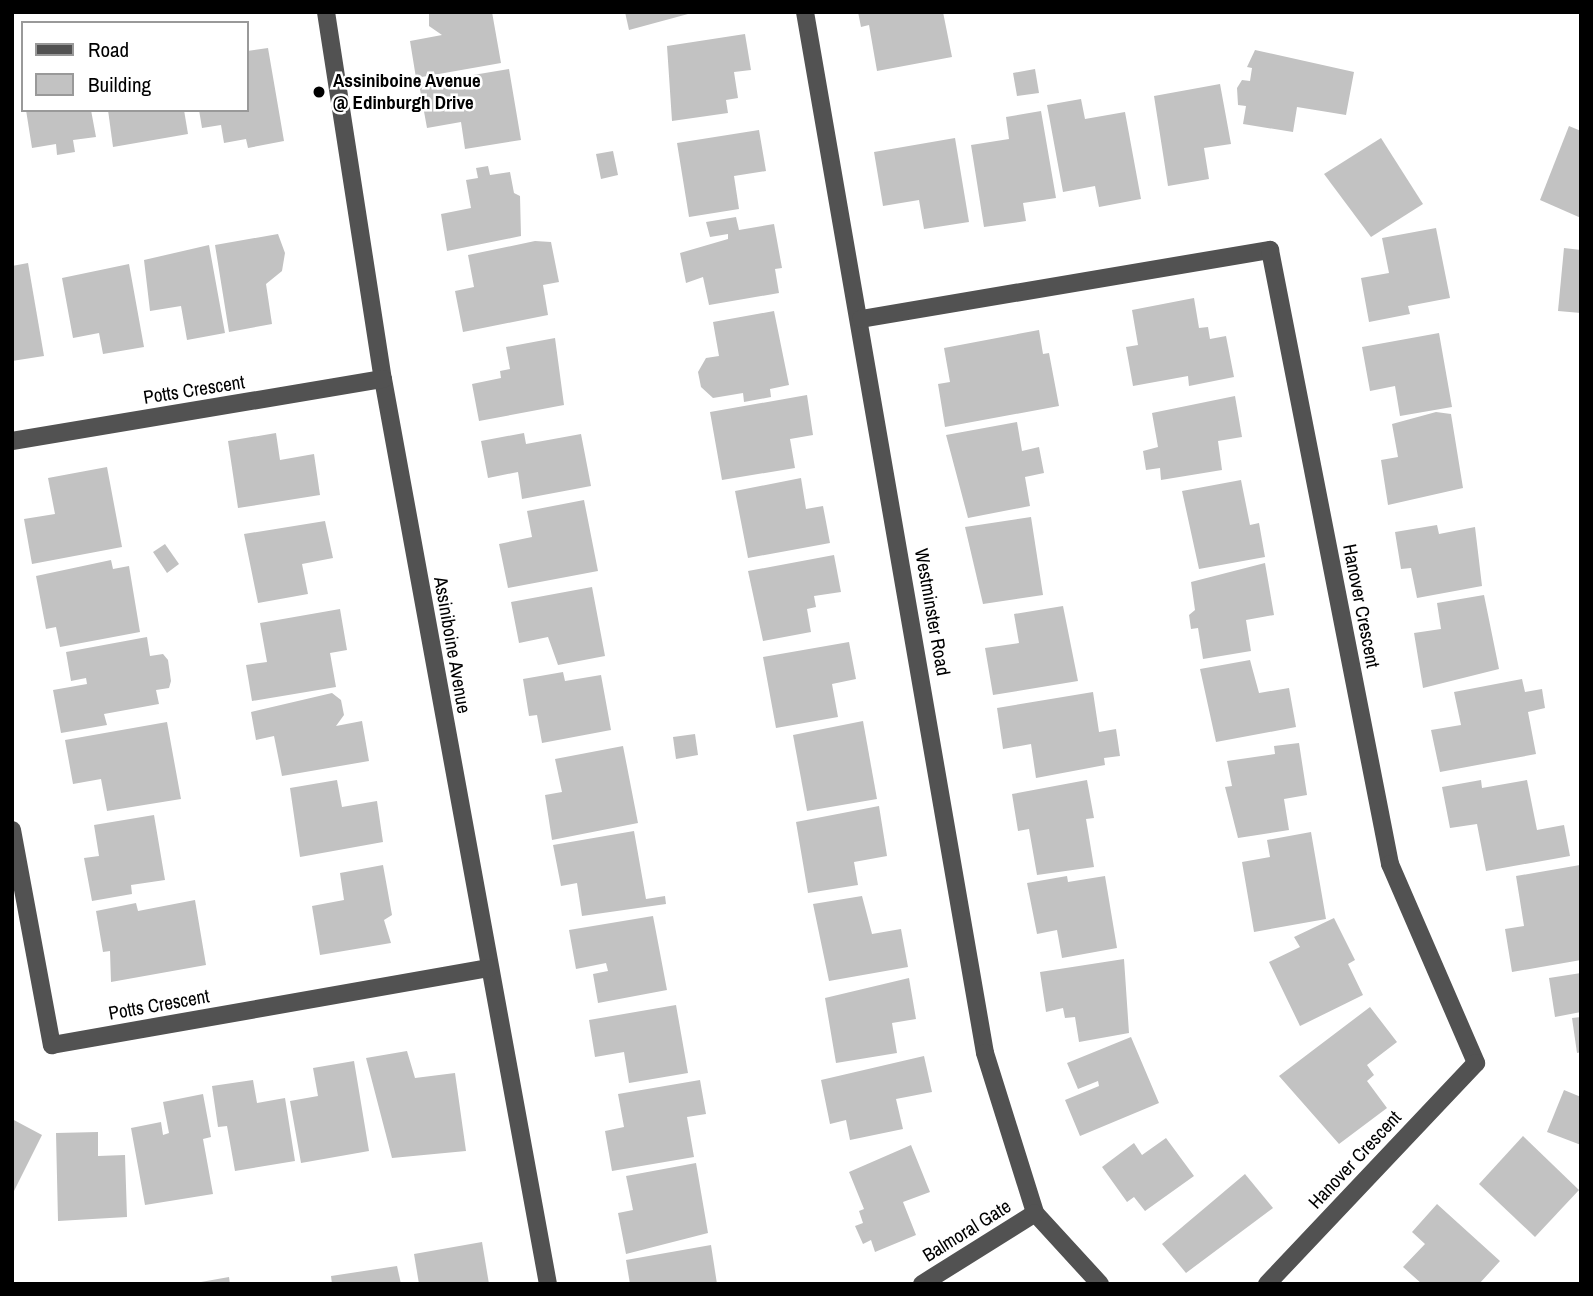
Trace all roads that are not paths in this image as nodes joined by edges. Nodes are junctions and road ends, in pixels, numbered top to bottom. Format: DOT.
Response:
graph roads {
  1 [pos="326,12"];
  2 [pos="805,12"];
  3 [pos="861,319"];
  4 [pos="383,379"];
  5 [pos="12,441"];
  6 [pos="12,830"];
  7 [pos="489,968"];
  8 [pos="1035,1213"];
  9 [pos="548,1284"];
  10 [pos="922,1284"];
  11 [pos="1100,1284"];
  12 [pos="1267,1284"];
  1 -- 4 [label="street, Assiniboine Avenue"];
  2 -- 3 [label="street, Westminster Road"];
  3 -- 8 [label="street, Westminster Road"];
  3 -- 12 [label="street, Hanover Crescent"];
  4 -- 5 [label="street, Potts Crescent"];
  4 -- 7 [label="street, Assiniboine Avenue"];
  6 -- 7 [label="street, Potts Crescent"];
  7 -- 9 [label="street, Assiniboine Avenue"];
  8 -- 10 [label="street, Balmoral Gate"];
  8 -- 11 [label="street"];
}
